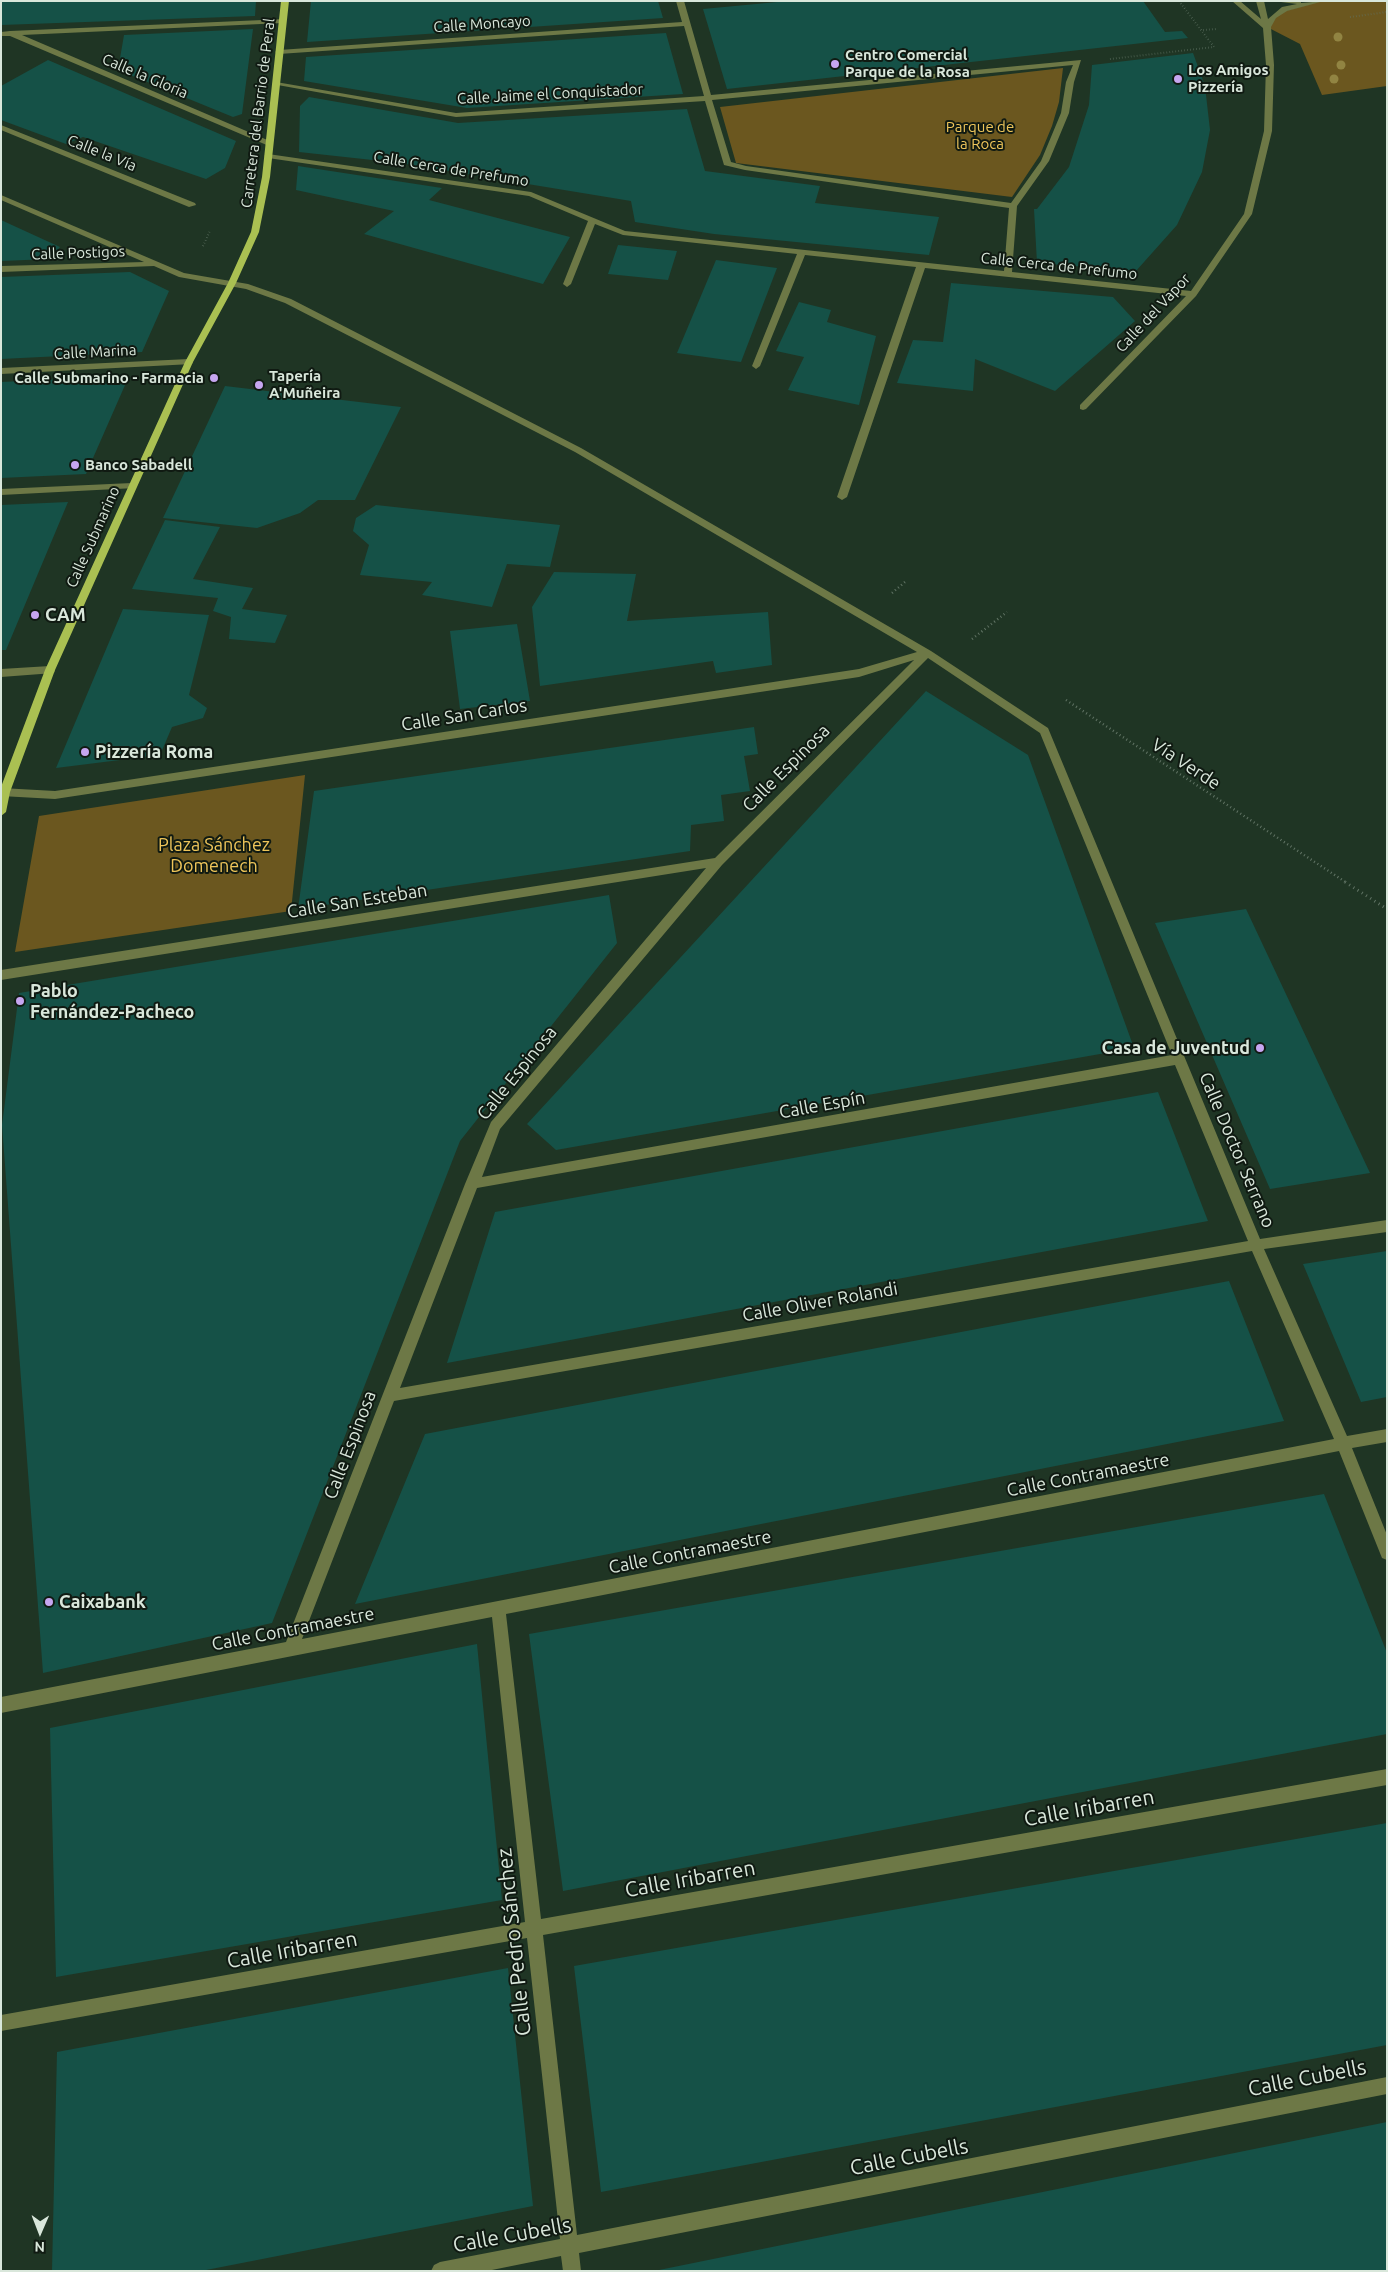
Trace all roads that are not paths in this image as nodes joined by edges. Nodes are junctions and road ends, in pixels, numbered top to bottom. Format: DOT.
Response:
graph roads {
  1 [pos="285,1"];
  2 [pos="680,1"];
  3 [pos="1235,1"];
  4 [pos="1260,1"];
  5 [pos="1276,1"];
  6 [pos="1321,1"];
  7 [pos="1325,1"];
  8 [pos="283,21"];
  9 [pos="687,24"];
  10 [pos="1267,27"];
  11 [pos="10,33"];
  12 [pos="1,34"];
  13 [pos="279,52"];
  14 [pos="276,84"];
  15 [pos="708,98"];
  16 [pos="1,128"];
  17 [pos="269,144"];
  18 [pos="268,156"];
  19 [pos="1,197"];
  20 [pos="192,204"];
  21 [pos="1013,206"];
  22 [pos="592,220"];
  23 [pos="802,253"];
  24 [pos="156,264"];
  25 [pos="921,266"];
  26 [pos="1,269"];
  27 [pos="1008,274"];
  28 [pos="232,283"];
  29 [pos="567,284"];
  30 [pos="1193,294"];
  31 [pos="189,362"];
  32 [pos="756,366"];
  33 [pos="1,371"];
  34 [pos="1082,407"];
  35 [pos="132,486"];
  36 [pos="1,492"];
  37 [pos="842,497"];
  38 [pos="927,653"];
  39 [pos="50,670"];
  40 [pos="1,673"];
  41 [pos="3,792"];
  42 [pos="1,812"];
  43 [pos="718,862"];
  44 [pos="1,975"];
  45 [pos="1179,1059"];
  46 [pos="471,1184"];
  47 [pos="1387,1226"];
  48 [pos="1256,1245"];
  49 [pos="389,1396"];
  50 [pos="1387,1435"];
  51 [pos="1343,1444"];
  52 [pos="1387,1553"];
  53 [pos="498,1608"];
  54 [pos="291,1649"];
  55 [pos="1,1706"];
  56 [pos="1387,1776"];
  57 [pos="534,1928"];
  58 [pos="1,2023"];
  59 [pos="1387,2085"];
  60 [pos="570,2247"];
  61 [pos="440,2271"];
  62 [pos="572,2271"];
  1 -- 8 [label="main road, Carretera del Barrio de Peral"];
  2 -- 9 [label="street"];
  3 -- 10 [label="street"];
  4 -- 10 [label="street, Calle del Vapor"];
  5 -- 6 [label="street"];
  6 -- 7 [label="street"];
  6 -- 10 [label="street"];
  8 -- 11 [label="street"];
  8 -- 13 [label="main road, Carretera del Barrio de Peral"];
  9 -- 13 [label="street, Calle Moncayo"];
  9 -- 15 [label="street"];
  10 -- 30 [label="street, Calle del Vapor"];
  11 -- 12 [label="street"];
  11 -- 17 [label="street, Calle la Gloria"];
  13 -- 14 [label="main road, Carretera del Barrio de Peral"];
  14 -- 15 [label="street, Calle Jaime el Conquistador"];
  14 -- 17 [label="main road, Carretera del Barrio de Peral"];
  15 -- 21 [label="street"];
  15 -- 21 [label="street, Calle Jaime el Conquistador"];
  16 -- 20 [label="street, Calle la Vía"];
  17 -- 18 [label="main road, Carretera del Barrio de Peral"];
  18 -- 22 [label="street, Calle Cerca de Prefumo"];
  18 -- 28 [label="main road, Carretera del Barrio de Peral"];
  19 -- 24 [label="street"];
  21 -- 27 [label="street"];
  22 -- 23 [label="street, Calle Cerca de Prefumo"];
  22 -- 29 [label="street"];
  23 -- 25 [label="street, Calle Cerca de Prefumo"];
  23 -- 32 [label="street"];
  24 -- 26 [label="street, Calle Postigos"];
  24 -- 28 [label="street"];
  25 -- 27 [label="street, Calle Cerca de Prefumo"];
  25 -- 37 [label="street"];
  27 -- 30 [label="street, Calle Cerca de Prefumo"];
  28 -- 31 [label="main road, Calle Submarino"];
  28 -- 38 [label="street"];
  30 -- 34 [label="street, Calle del Vapor"];
  31 -- 33 [label="street, Calle Marina"];
  31 -- 35 [label="main road, Calle Submarino"];
  35 -- 36 [label="street"];
  35 -- 39 [label="main road, Calle Submarino"];
  38 -- 41 [label="street, Calle San Carlos"];
  38 -- 43 [label="street, Calle Espinosa"];
  38 -- 45 [label="street, Calle Doctor Serrano"];
  39 -- 40 [label="street"];
  39 -- 41 [label="main road, Calle Submarino"];
  41 -- 42 [label="main road, Calle Submarino"];
  43 -- 44 [label="street, Calle San Esteban"];
  43 -- 46 [label="street, Calle Espinosa"];
  45 -- 46 [label="street, Calle Espín"];
  45 -- 48 [label="street, Calle Doctor Serrano"];
  46 -- 49 [label="street, Calle Espinosa"];
  47 -- 48 [label="street, Calle Oliver Rolandi"];
  48 -- 49 [label="street, Calle Oliver Rolandi"];
  48 -- 51 [label="street, Calle Doctor Serrano"];
  49 -- 54 [label="street, Calle Espinosa"];
  50 -- 51 [label="street, Calle Contramaestre"];
  51 -- 52 [label="street, Calle Doctor Serrano"];
  51 -- 53 [label="street, Calle Contramaestre"];
  53 -- 54 [label="street, Calle Contramaestre"];
  53 -- 57 [label="street, Calle Pedro Sánchez"];
  54 -- 55 [label="street, Calle Contramaestre"];
  56 -- 57 [label="street, Calle Iribarren"];
  57 -- 58 [label="street, Calle Iribarren"];
  57 -- 60 [label="street, Calle Pedro Sánchez"];
  59 -- 60 [label="street, Calle Cubells"];
  60 -- 61 [label="street, Calle Cubells"];
  60 -- 62 [label="street, Calle Pedro Sánchez"];
}
